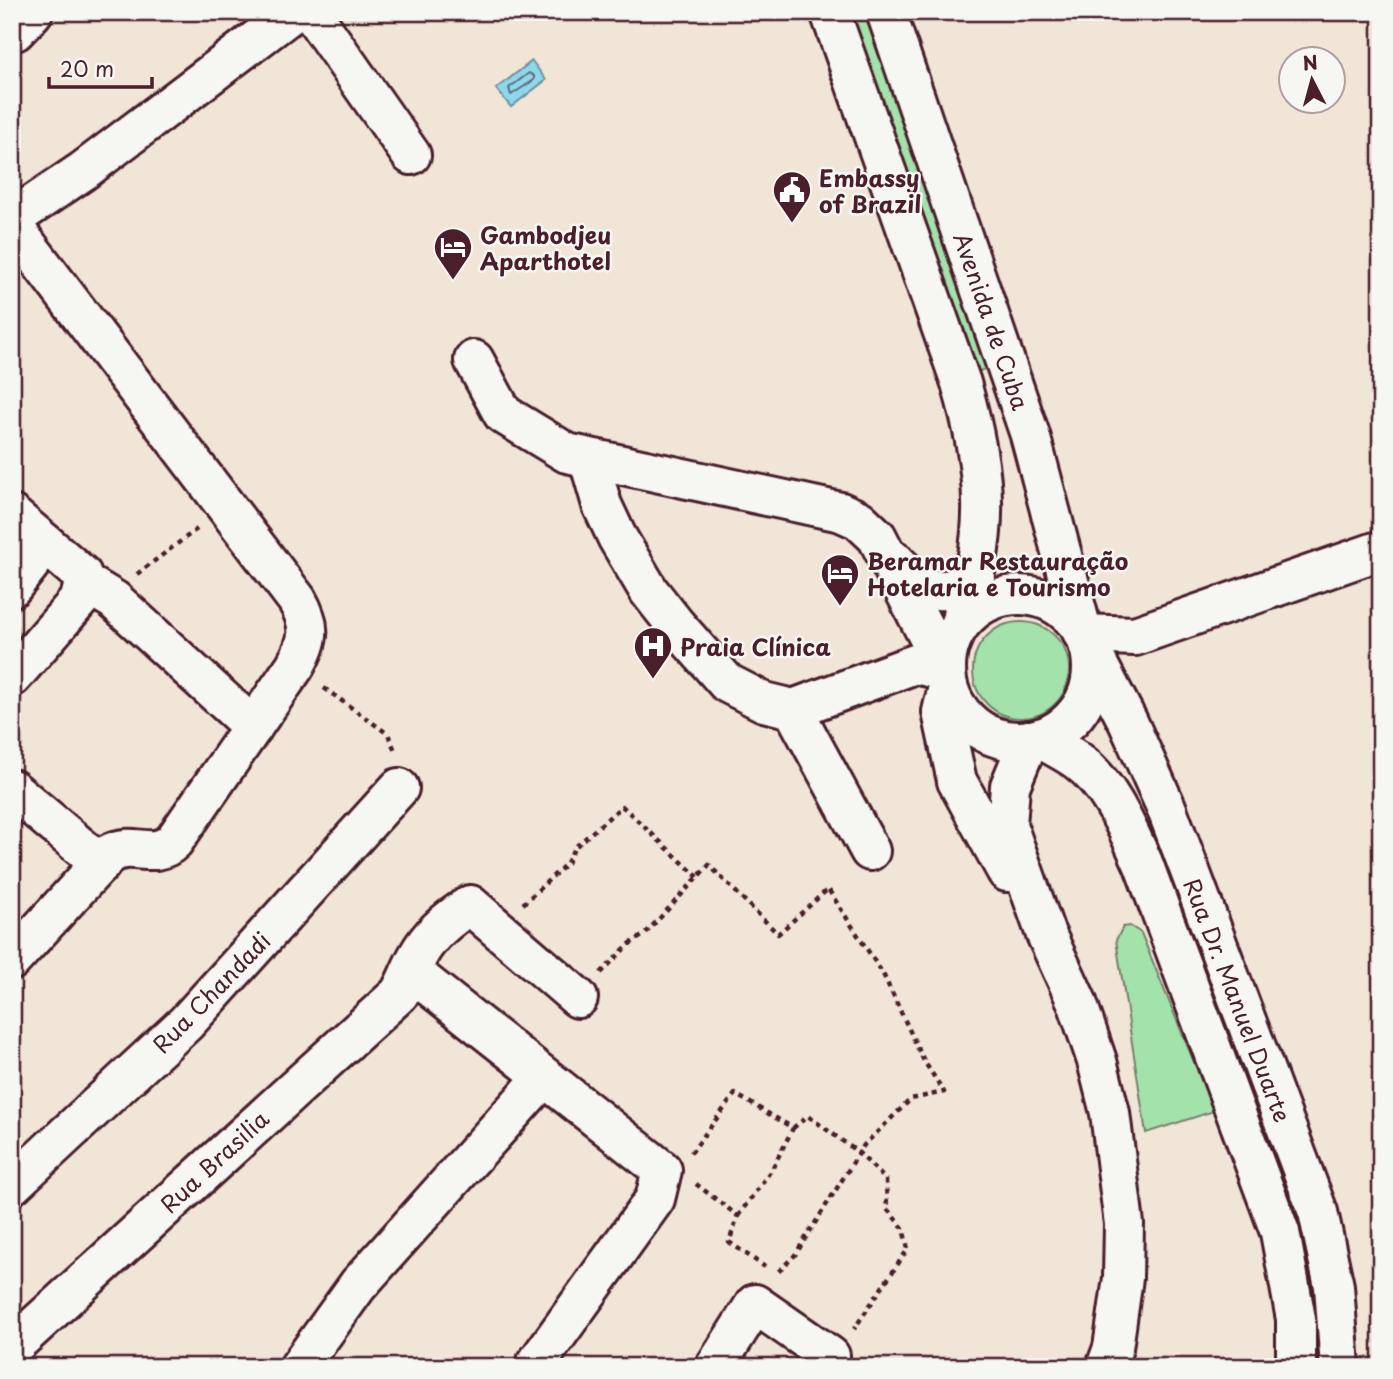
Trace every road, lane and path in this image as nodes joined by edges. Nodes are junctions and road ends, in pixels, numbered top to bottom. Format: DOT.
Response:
graph roads {
  1 [pos="293,12"];
  2 [pos="311,12"];
  3 [pos="830,12"];
  4 [pos="887,12"];
  5 [pos="411,155"];
  6 [pos="12,219"];
  7 [pos="12,225"];
  8 [pos="474,360"];
  9 [pos="589,460"];
  10 [pos="228,505"];
  11 [pos="12,515"];
  12 [pos="47,544"];
  13 [pos="1381,550"];
  14 [pos="885,551"];
  15 [pos="975,578"];
  16 [pos="12,587"];
  17 [pos="96,589"];
  18 [pos="959,626"];
  19 [pos="1086,640"];
  20 [pos="301,656"];
  21 [pos="12,677"];
  22 [pos="947,679"];
  23 [pos="793,709"];
  24 [pos="253,727"];
  25 [pos="1034,739"];
  26 [pos="399,788"];
  27 [pos="12,789"];
  28 [pos="870,851"];
  29 [pos="101,864"];
  30 [pos="698,877"];
  31 [pos="496,928"];
  32 [pos="1045,932"];
  33 [pos="12,960"];
  34 [pos="413,973"];
  35 [pos="578,998"];
  36 [pos="543,1078"];
  37 [pos="793,1128"];
  38 [pos="859,1153"];
  39 [pos="670,1170"];
  40 [pos="12,1185"];
  41 [pos="738,1216"];
  42 [pos="358,1285"];
  43 [pos="766,1289"];
  44 [pos="12,1347"];
  45 [pos="826,1362"];
  46 [pos="268,1367"];
  47 [pos="299,1367"];
  48 [pos="534,1367"];
  49 [pos="715,1367"];
  50 [pos="1106,1367"];
  51 [pos="1296,1367"];
  52 [pos="1340,1367"];
  1 -- 6 [label="street"];
  2 -- 5 [label="street"];
  3 -- 15 [label="street"];
  4 -- 19 [label="street, Avenida de Cuba"];
  7 -- 10 [label="street"];
  8 -- 9 [label="street"];
  9 -- 14 [label="street"];
  9 -- 23 [label="street"];
  10 -- 17 [label="path"];
  10 -- 20 [label="street"];
  11 -- 12 [label="street"];
  12 -- 16 [label="street"];
  12 -- 17 [label="street"];
  13 -- 19 [label="street"];
  14 -- 15 [label="street"];
  14 -- 22 [label="street"];
  15 -- 18 [label="street"];
  17 -- 21 [label="street"];
  17 -- 24 [label="street"];
  18 -- 19 [label="street"];
  18 -- 22 [label="street"];
  19 -- 25 [label="street"];
  19 -- 52 [label="street, Rua Dr. Manuel Duarte"];
  20 -- 24 [label="street"];
  20 -- 26 [label="path"];
  22 -- 23 [label="street"];
  22 -- 25 [label="street"];
  22 -- 32 [label="street"];
  23 -- 28 [label="street"];
  24 -- 29 [label="street"];
  25 -- 32 [label="street"];
  25 -- 51 [label="street, Rua Dr. Manuel Duarte"];
  26 -- 40 [label="street, Rua Chandadi"];
  27 -- 29 [label="street"];
  29 -- 33 [label="street"];
  30 -- 31 [label="path"];
  30 -- 35 [label="path"];
  30 -- 38 [label="path"];
  31 -- 34 [label="street, Rua Brasilia"];
  31 -- 35 [label="street"];
  32 -- 50 [label="street"];
  34 -- 36 [label="street"];
  34 -- 44 [label="street, Rua Brasilia"];
  36 -- 39 [label="street"];
  36 -- 42 [label="street"];
  37 -- 38 [label="path"];
  37 -- 39 [label="path"];
  37 -- 41 [label="path"];
  38 -- 43 [label="path"];
  38 -- 45 [label="path"];
  39 -- 41 [label="path"];
  39 -- 48 [label="street"];
  41 -- 43 [label="path"];
  42 -- 46 [label="street"];
  42 -- 47 [label="street"];
  43 -- 45 [label="street"];
  43 -- 49 [label="street"];
}
